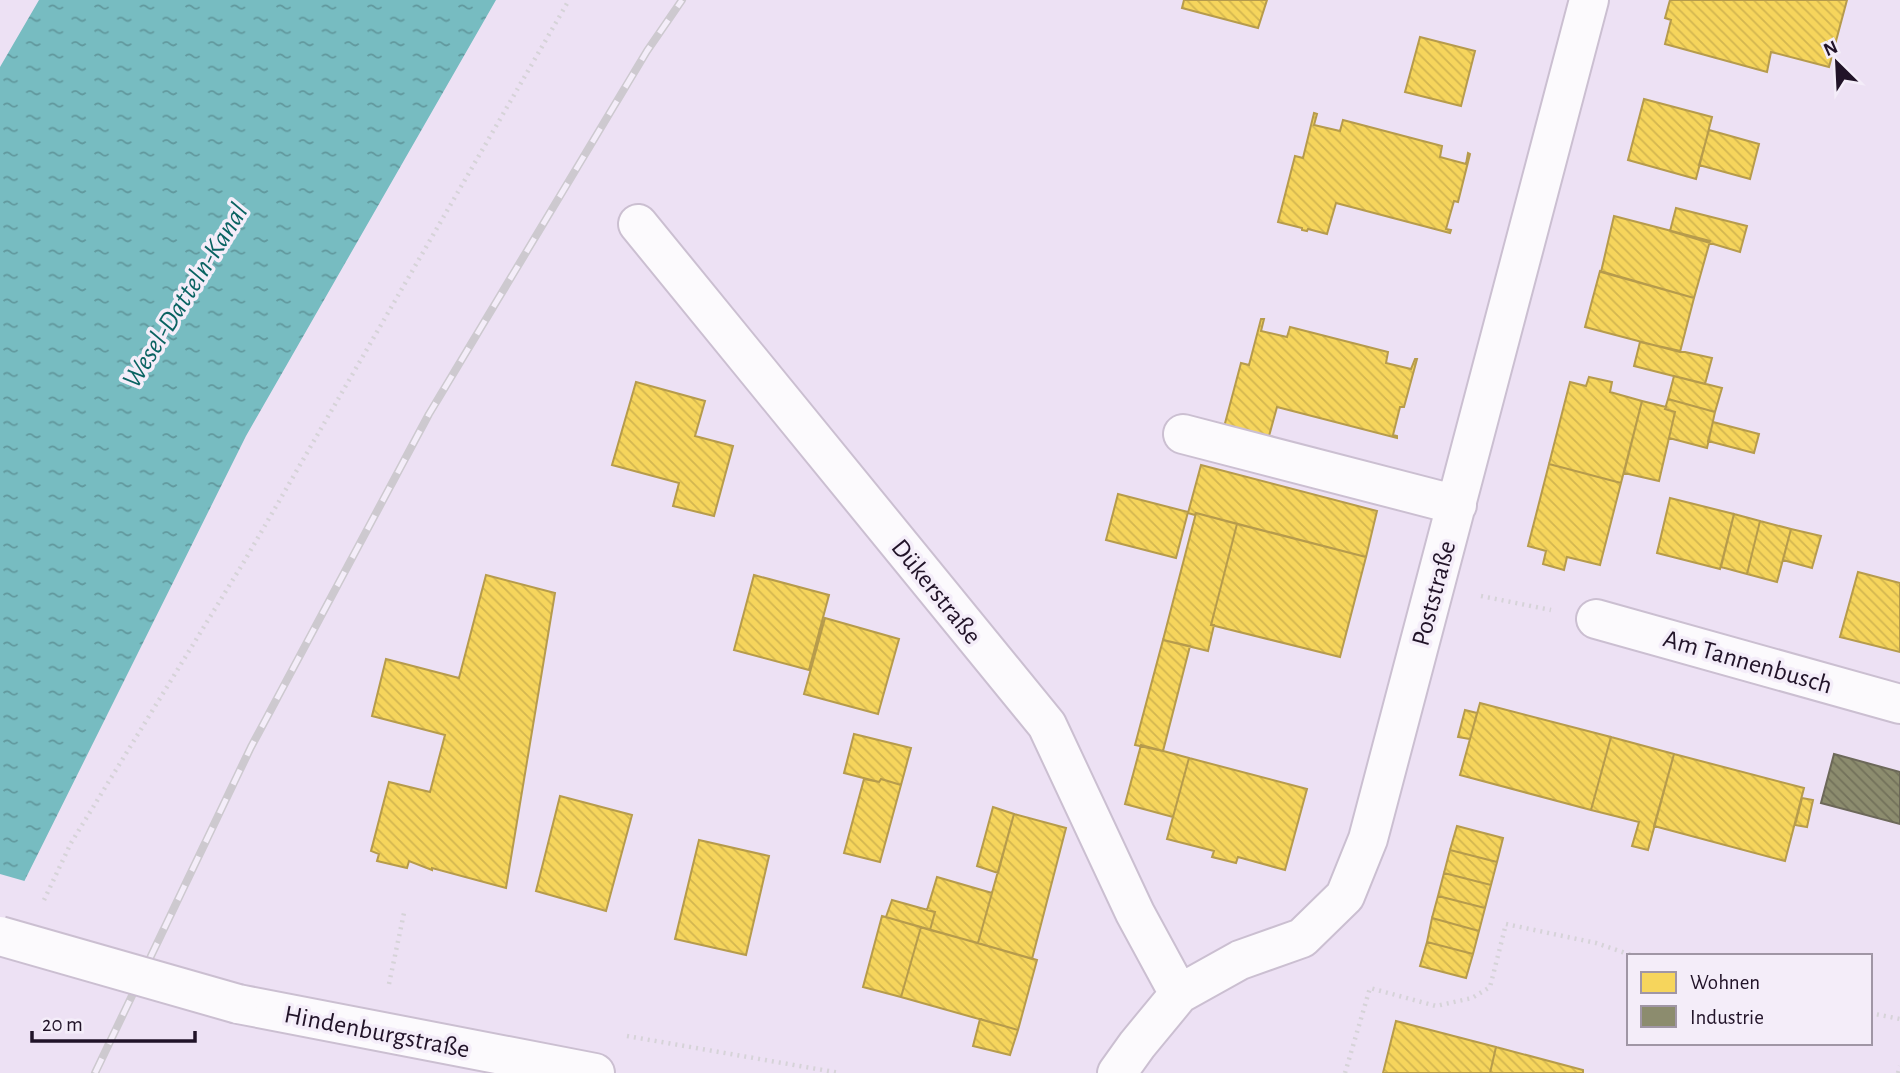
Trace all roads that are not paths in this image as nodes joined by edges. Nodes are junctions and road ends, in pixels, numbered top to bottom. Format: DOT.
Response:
graph roads {
  1 [pos="1589,0"];
  2 [pos="638,224"];
  3 [pos="1183,434"];
  4 [pos="1457,505"];
  5 [pos="1596,619"];
  6 [pos="1900,704"];
  7 [pos="0,936"];
  8 [pos="1179,994"];
  9 [pos="595,1073"];
  10 [pos="1117,1073"];
  1 -- 4 [label="street, Poststraße"];
  2 -- 8 [label="street, Dükerstraße"];
  3 -- 4 [label="street"];
  4 -- 8 [label="street, Poststraße"];
  5 -- 6 [label="street, Am Tannenbusch"];
  7 -- 9 [label="street, Hindenburgstraße, bridge"];
  8 -- 10 [label="street, Poststraße"];
}
